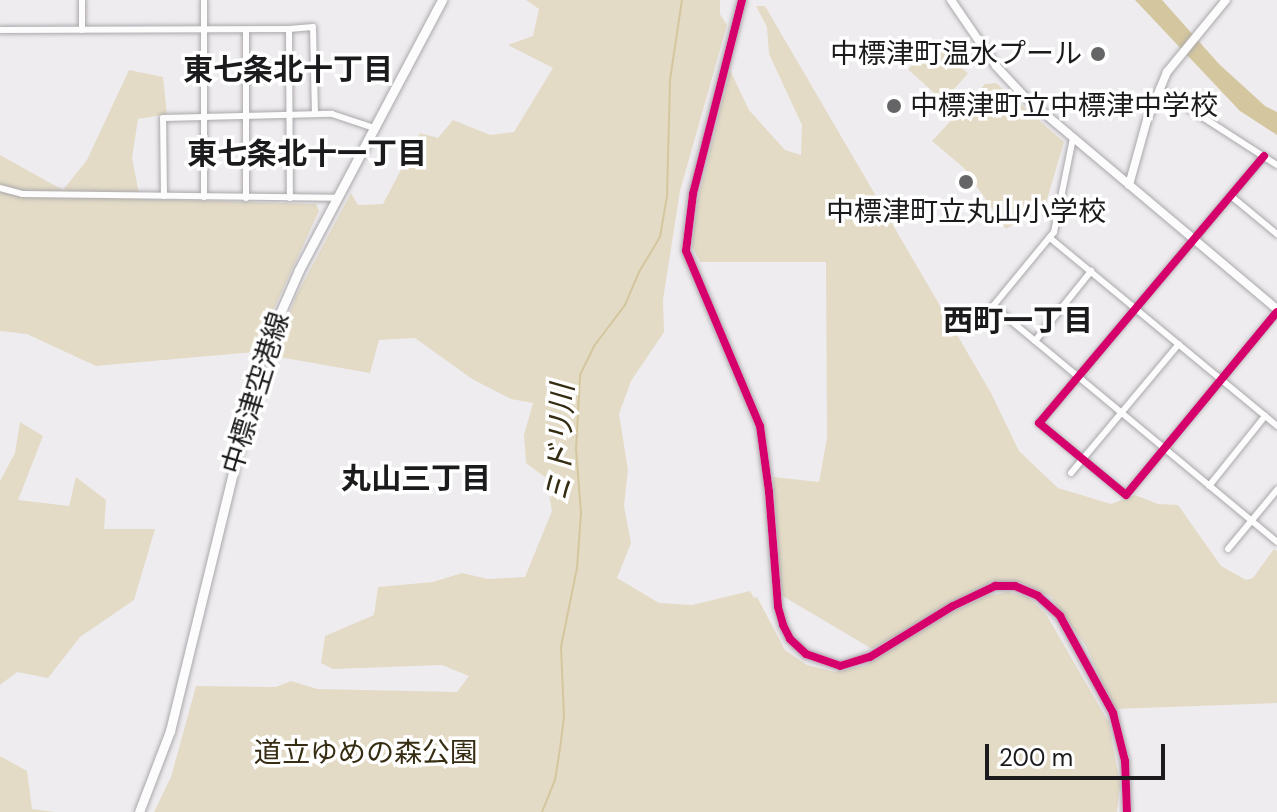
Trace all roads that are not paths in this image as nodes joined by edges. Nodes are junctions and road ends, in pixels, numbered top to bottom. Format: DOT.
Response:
graph roads {
  1 [pos="82,0"];
  2 [pos="204,0"];
  3 [pos="442,0"];
  4 [pos="742,0"];
  5 [pos="951,0"];
  6 [pos="1226,0"];
  7 [pos="289,29"];
  8 [pos="0,30"];
  9 [pos="82,30"];
  10 [pos="204,30"];
  11 [pos="246,30"];
  12 [pos="1158,89"];
  13 [pos="315,114"];
  14 [pos="289,115"];
  15 [pos="245,116"];
  16 [pos="204,117"];
  17 [pos="374,128"];
  18 [pos="1073,138"];
  19 [pos="1264,156"];
  20 [pos="1277,165"];
  21 [pos="1129,185"];
  22 [pos="0,188"];
  23 [pos="164,196"];
  24 [pos="1231,196"];
  25 [pos="204,197"];
  26 [pos="246,198"];
  27 [pos="290,198"];
  28 [pos="335,198"];
  29 [pos="1277,234"];
  30 [pos="1050,238"];
  31 [pos="1194,240"];
  32 [pos="1091,271"];
  33 [pos="1135,309"];
  34 [pos="1277,310"];
  35 [pos="1035,341"];
  36 [pos="1179,344"];
  37 [pos="1079,377"];
  38 [pos="1221,380"];
  39 [pos="1122,413"];
  40 [pos="1265,416"];
  41 [pos="1277,426"];
  42 [pos="1164,448"];
  43 [pos="1083,459"];
  44 [pos="1071,473"];
  45 [pos="1209,486"];
  46 [pos="1277,490"];
  47 [pos="1252,521"];
  48 [pos="1277,542"];
  49 [pos="1228,549"];
  50 [pos="139,812"];
  51 [pos="1127,812"];
  1 -- 9 [label="street"];
  2 -- 10 [label="street"];
  3 -- 17 [label="main road, 中標津空港線"];
  4 -- 51 [label="street"];
  5 -- 18 [label="street"];
  6 -- 12 [label="street"];
  7 -- 11 [label="street"];
  7 -- 13 [label="street"];
  7 -- 14 [label="street"];
  8 -- 9 [label="street"];
  9 -- 10 [label="street"];
  10 -- 11 [label="street"];
  10 -- 16 [label="street"];
  11 -- 15 [label="street"];
  12 -- 19 [label="street"];
  12 -- 21 [label="street"];
  13 -- 14 [label="street"];
  13 -- 17 [label="street"];
  14 -- 15 [label="street"];
  14 -- 27 [label="street"];
  15 -- 16 [label="street"];
  15 -- 26 [label="street"];
  16 -- 23 [label="street"];
  16 -- 25 [label="street"];
  17 -- 28 [label="main road, 中標津空港線"];
  18 -- 21 [label="street"];
  18 -- 30 [label="street"];
  19 -- 20 [label="street"];
  19 -- 24 [label="street"];
  21 -- 31 [label="street"];
  22 -- 23 [label="street"];
  23 -- 25 [label="street"];
  24 -- 29 [label="street"];
  24 -- 31 [label="street"];
  25 -- 26 [label="street"];
  26 -- 27 [label="street"];
  27 -- 28 [label="street"];
  28 -- 50 [label="main road, 中標津空港線"];
  30 -- 32 [label="street"];
  30 -- 35 [label="street"];
  31 -- 33 [label="street"];
  31 -- 34 [label="street"];
  32 -- 33 [label="street"];
  32 -- 35 [label="street"];
  33 -- 36 [label="street"];
  33 -- 37 [label="street"];
  34 -- 38 [label="street"];
  35 -- 37 [label="street"];
  36 -- 38 [label="street"];
  36 -- 39 [label="street"];
  37 -- 39 [label="street"];
  37 -- 43 [label="street"];
  38 -- 40 [label="street"];
  38 -- 42 [label="street"];
  39 -- 42 [label="street"];
  39 -- 43 [label="street"];
  40 -- 41 [label="street"];
  40 -- 45 [label="street"];
  42 -- 43 [label="street"];
  42 -- 45 [label="street"];
  43 -- 44 [label="street"];
  45 -- 47 [label="street"];
  46 -- 47 [label="street"];
  47 -- 48 [label="street"];
  47 -- 49 [label="street"];
}
